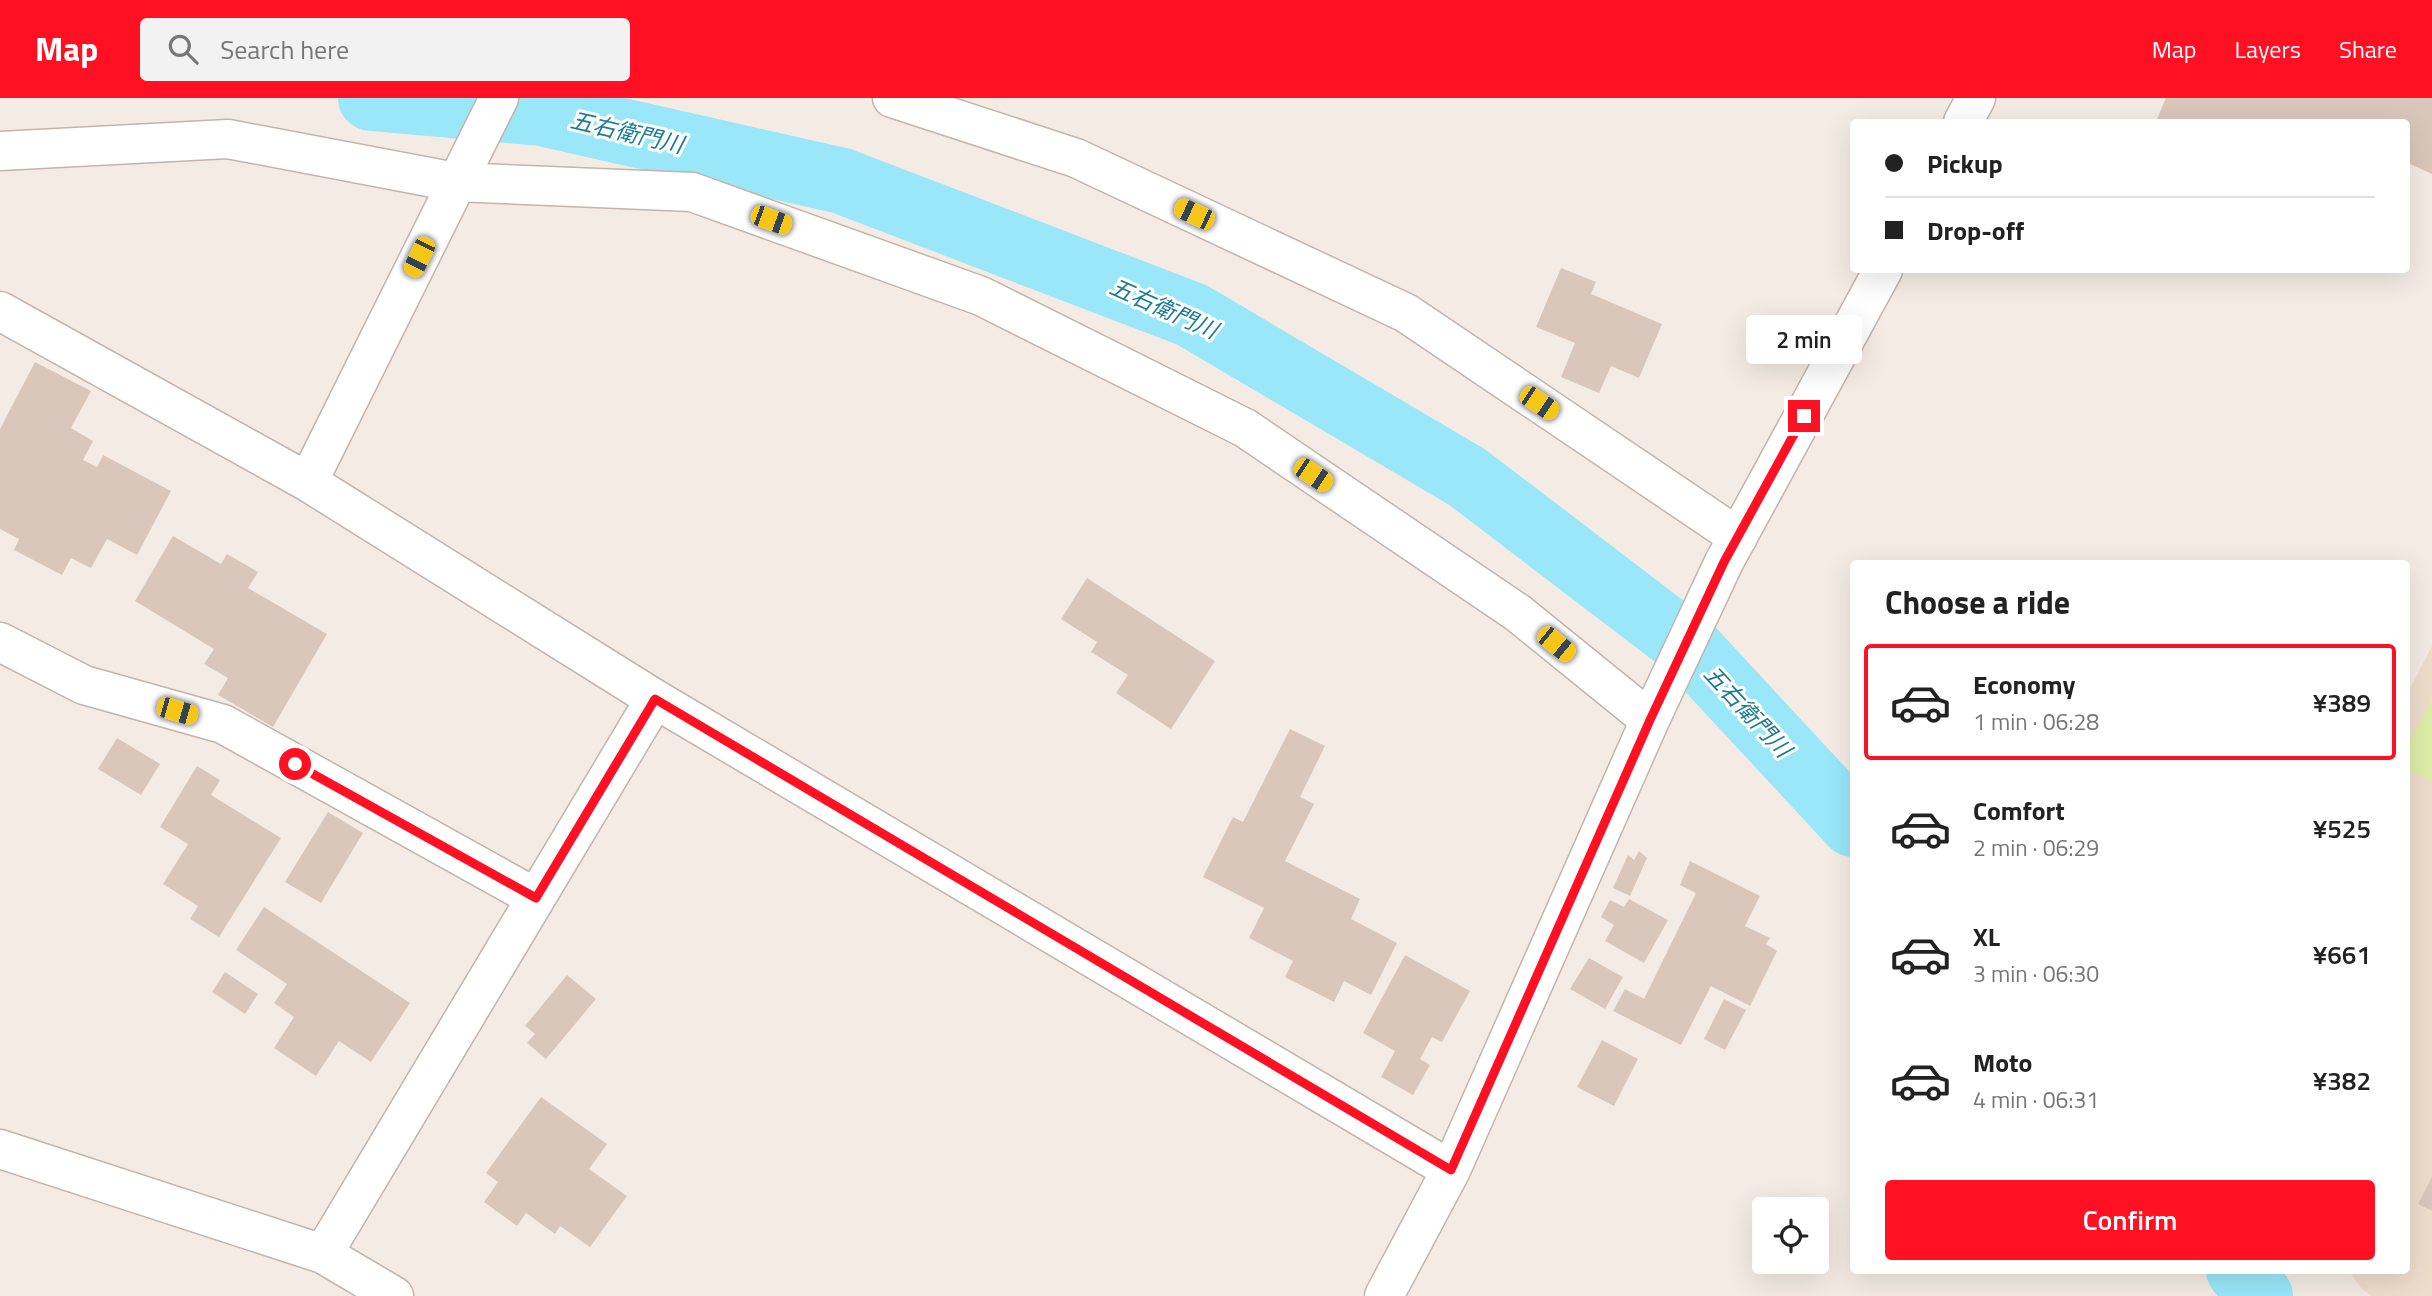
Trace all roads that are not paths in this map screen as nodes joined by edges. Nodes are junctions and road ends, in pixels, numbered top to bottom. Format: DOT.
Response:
graph roads {
  1 [pos="499,98"];
  2 [pos="892,98"];
  3 [pos="1976,98"];
  4 [pos="1965,119"];
  5 [pos="0,151"];
  6 [pos="460,174"];
  7 [pos="1881,273"];
  8 [pos="0,311"];
  9 [pos="308,482"];
  10 [pos="1731,550"];
  11 [pos="0,642"];
  12 [pos="655,699"];
  13 [pos="1650,720"];
  14 [pos="536,898"];
  15 [pos="1,1150"];
  16 [pos="1451,1170"];
  17 [pos="323,1254"];
  18 [pos="394,1296"];
  19 [pos="1384,1296"];
  1 -- 6 [label="street"];
  2 -- 10 [label="street"];
  3 -- 4 [label="street"];
  5 -- 6 [label="street"];
  6 -- 9 [label="street"];
  6 -- 13 [label="street"];
  7 -- 10 [label="street"];
  8 -- 9 [label="street"];
  9 -- 12 [label="street"];
  10 -- 13 [label="street"];
  11 -- 14 [label="street"];
  12 -- 14 [label="street"];
  12 -- 16 [label="street"];
  13 -- 16 [label="street"];
  14 -- 17 [label="street"];
  15 -- 17 [label="street"];
  16 -- 19 [label="street"];
  17 -- 18 [label="street"];
}
